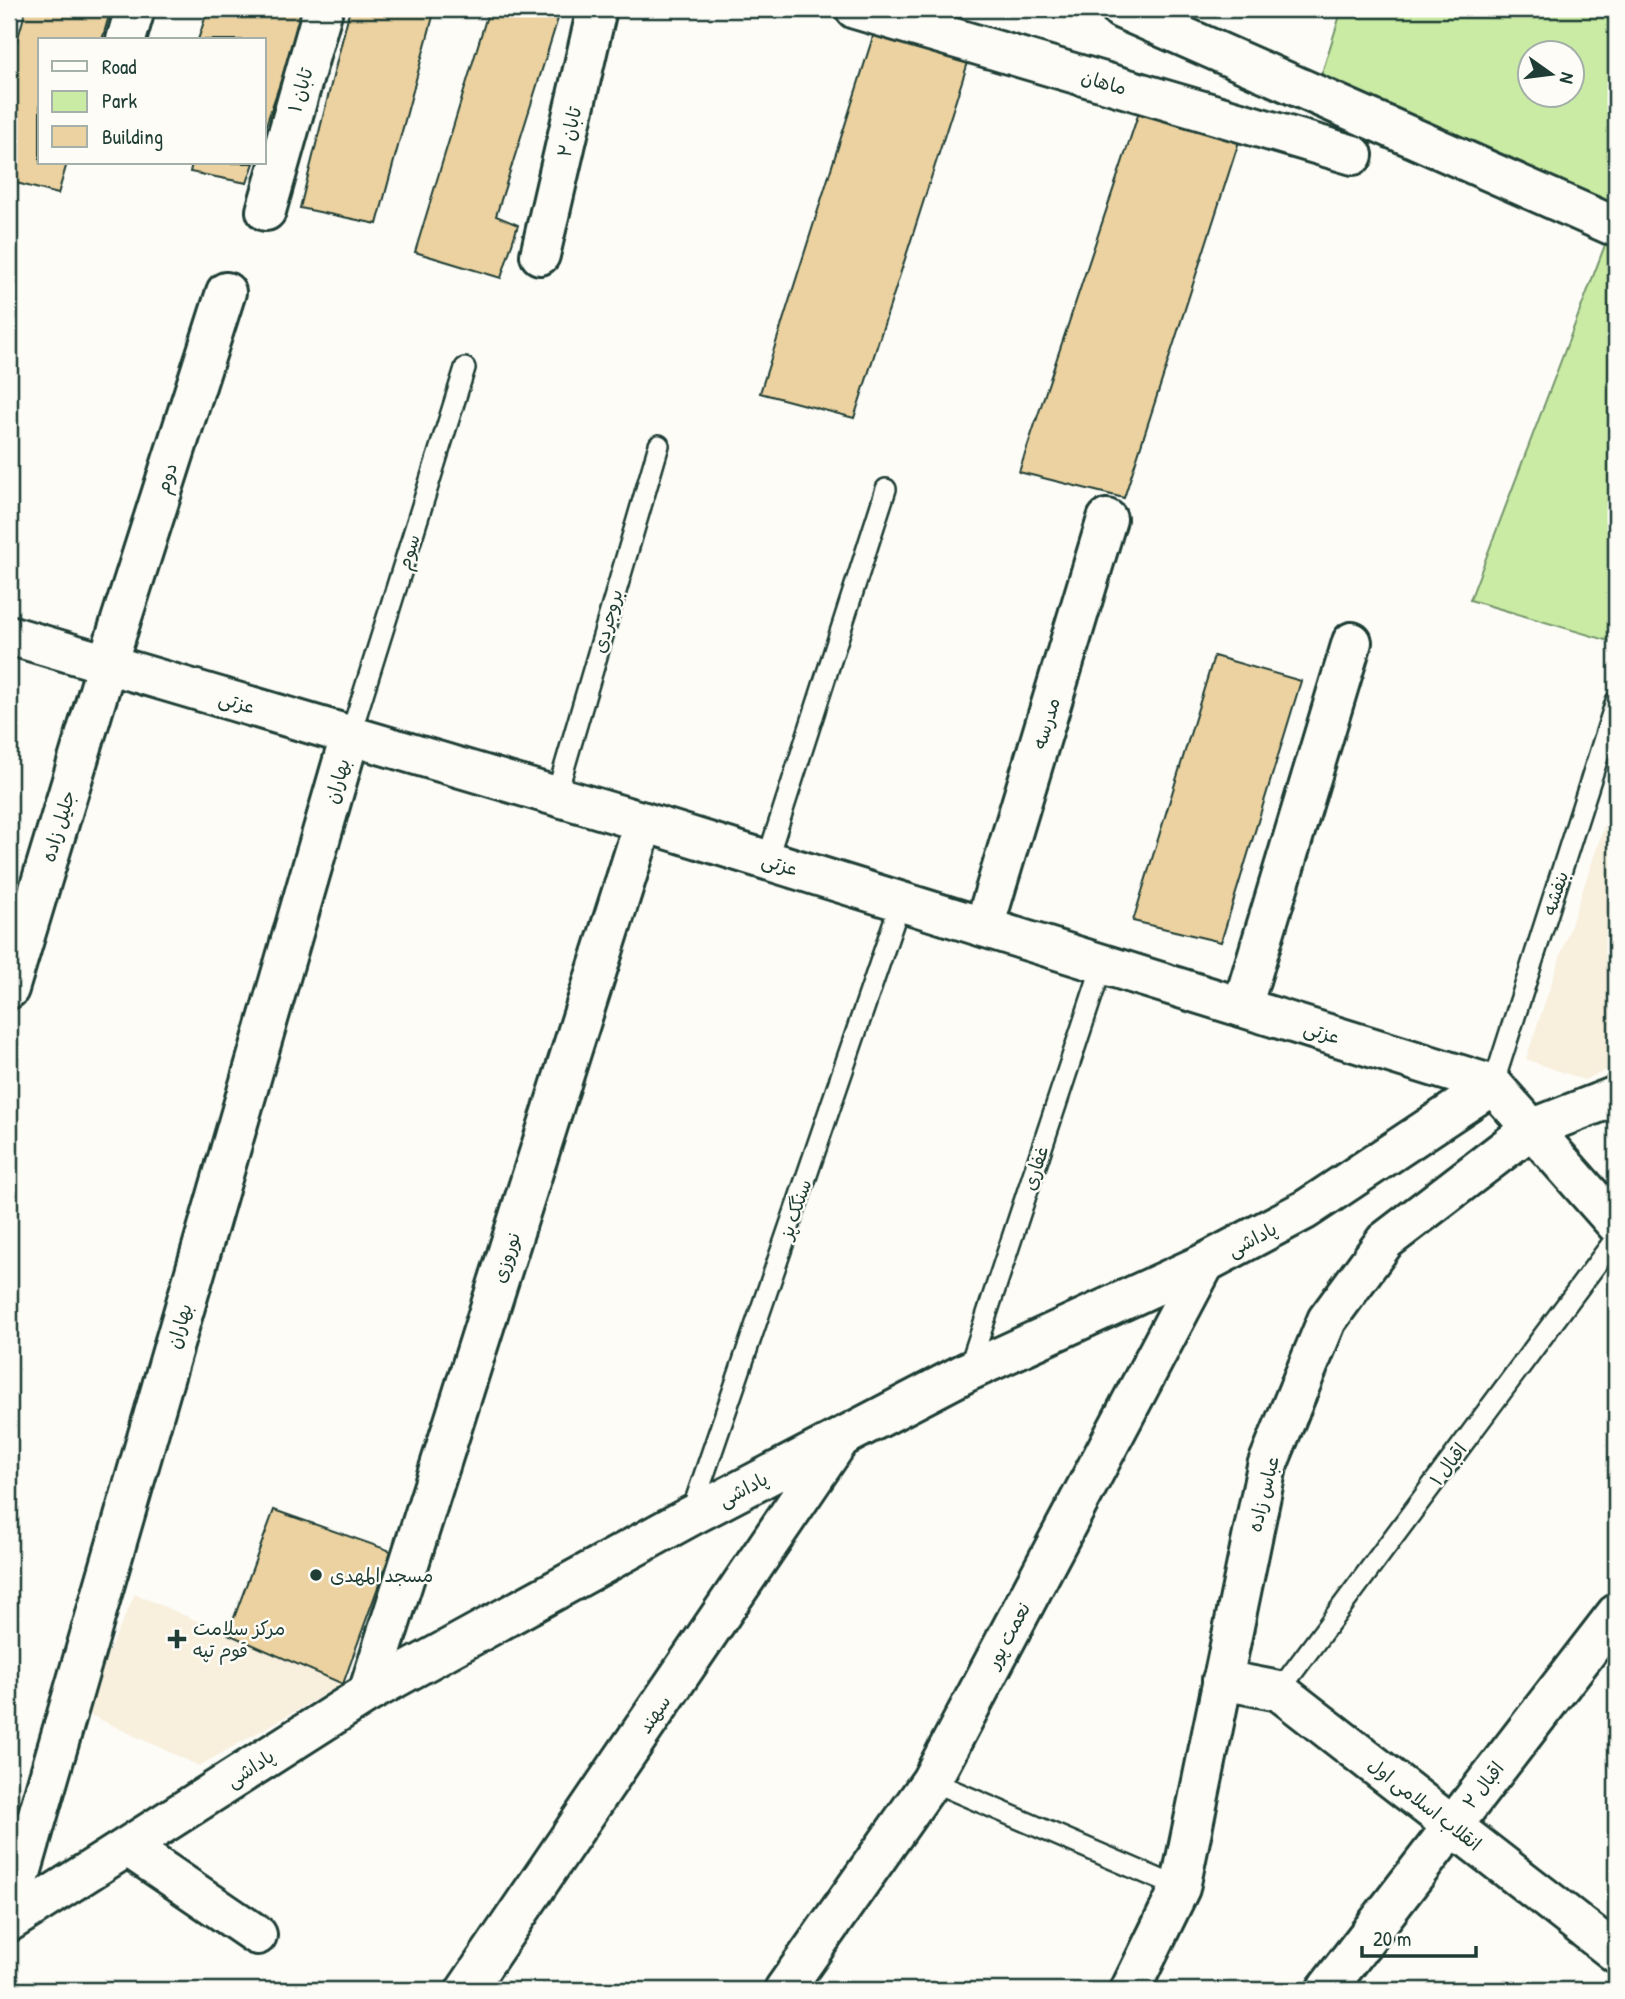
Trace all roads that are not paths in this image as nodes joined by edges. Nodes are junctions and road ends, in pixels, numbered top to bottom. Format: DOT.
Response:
graph roads {
  1 [pos="135,9"];
  2 [pos="323,9"];
  3 [pos="597,9"];
  4 [pos="855,9"];
  5 [pos="1121,9"];
  6 [pos="126,38"];
  7 [pos="1353,155"];
  8 [pos="266,211"];
  9 [pos="1616,227"];
  10 [pos="540,255"];
  11 [pos="226,292"];
  12 [pos="466,368"];
  13 [pos="659,445"];
  14 [pos="887,489"];
  15 [pos="1107,519"];
  16 [pos="9,635"];
  17 [pos="1352,642"];
  18 [pos="107,664"];
  19 [pos="1616,701"];
  20 [pos="350,736"];
  21 [pos="555,796"];
  22 [pos="643,822"];
  23 [pos="767,860"];
  24 [pos="901,901"];
  25 [pos="984,927"];
  26 [pos="1103,963"];
  27 [pos="9,989"];
  28 [pos="1242,1007"];
  29 [pos="1493,1086"];
  30 [pos="1616,1096"];
  31 [pos="1531,1129"];
  32 [pos="1616,1224"];
  33 [pos="1616,1238"];
  34 [pos="1205,1263"];
  35 [pos="967,1372"];
  36 [pos="842,1437"];
  37 [pos="689,1517"];
  38 [pos="1616,1614"];
  39 [pos="1222,1680"];
  40 [pos="1279,1691"];
  41 [pos="368,1693"];
  42 [pos="931,1781"];
  43 [pos="1452,1826"];
  44 [pos="128,1847"];
  45 [pos="1180,1888"];
  46 [pos="9,1916"];
  47 [pos="9,1922"];
  48 [pos="257,1935"];
  49 [pos="1616,1953"];
  50 [pos="466,1990"];
  51 [pos="784,1990"];
  52 [pos="1130,1990"];
  53 [pos="1326,1990"];
  1 -- 6 [label="street"];
  2 -- 8 [label="street, تابان ۱"];
  3 -- 10 [label="street, تابان ۲"];
  4 -- 7 [label="street, ماهان"];
  5 -- 9 [label="street"];
  11 -- 18 [label="street, دوم"];
  12 -- 20 [label="lane, سوم"];
  13 -- 21 [label="lane, بروجردی"];
  14 -- 23 [label="lane"];
  15 -- 25 [label="street, مدرسه"];
  16 -- 18 [label="street, عزتی"];
  17 -- 28 [label="street"];
  18 -- 20 [label="street, عزتی"];
  18 -- 27 [label="street, جلیل زاده"];
  19 -- 29 [label="lane, بنفشه"];
  20 -- 21 [label="street, عزتی"];
  20 -- 46 [label="street, بهاران"];
  21 -- 22 [label="street, عزتی"];
  22 -- 23 [label="street, عزتی"];
  22 -- 41 [label="street, نوروزی"];
  23 -- 24 [label="street, عزتی"];
  24 -- 25 [label="street, عزتی"];
  24 -- 37 [label="lane, سنگک پز"];
  25 -- 26 [label="street, عزتی"];
  26 -- 28 [label="street, عزتی"];
  26 -- 35 [label="lane, غفاری"];
  28 -- 29 [label="street, عزتی"];
  29 -- 31 [label="street"];
  29 -- 34 [label="street, پاداشی"];
  30 -- 31 [label="street, عباس زاده"];
  31 -- 32 [label="street"];
  31 -- 39 [label="street, عباس زاده"];
  33 -- 40 [label="lane, اقبال ۱"];
  34 -- 35 [label="street, پاداشی"];
  34 -- 42 [label="street, نعمت پور"];
  35 -- 36 [label="street, پاداشی"];
  36 -- 37 [label="street, پاداشی"];
  36 -- 50 [label="street, سهند"];
  37 -- 41 [label="street, پاداشی"];
  38 -- 43 [label="street, اقبال ۲"];
  39 -- 40 [label="street, انقلاب اسلامی اول"];
  39 -- 45 [label="street, عباس زاده"];
  40 -- 43 [label="street, انقلاب اسلامی اول"];
  41 -- 44 [label="street, پاداشی"];
  42 -- 45 [label="lane"];
  42 -- 51 [label="street, نعمت پور"];
  43 -- 49 [label="street, انقلاب اسلامی اول"];
  43 -- 53 [label="street, اقبال ۲"];
  44 -- 47 [label="street, پاداشی"];
  44 -- 48 [label="street"];
  45 -- 52 [label="street, عباس زاده"];
}
